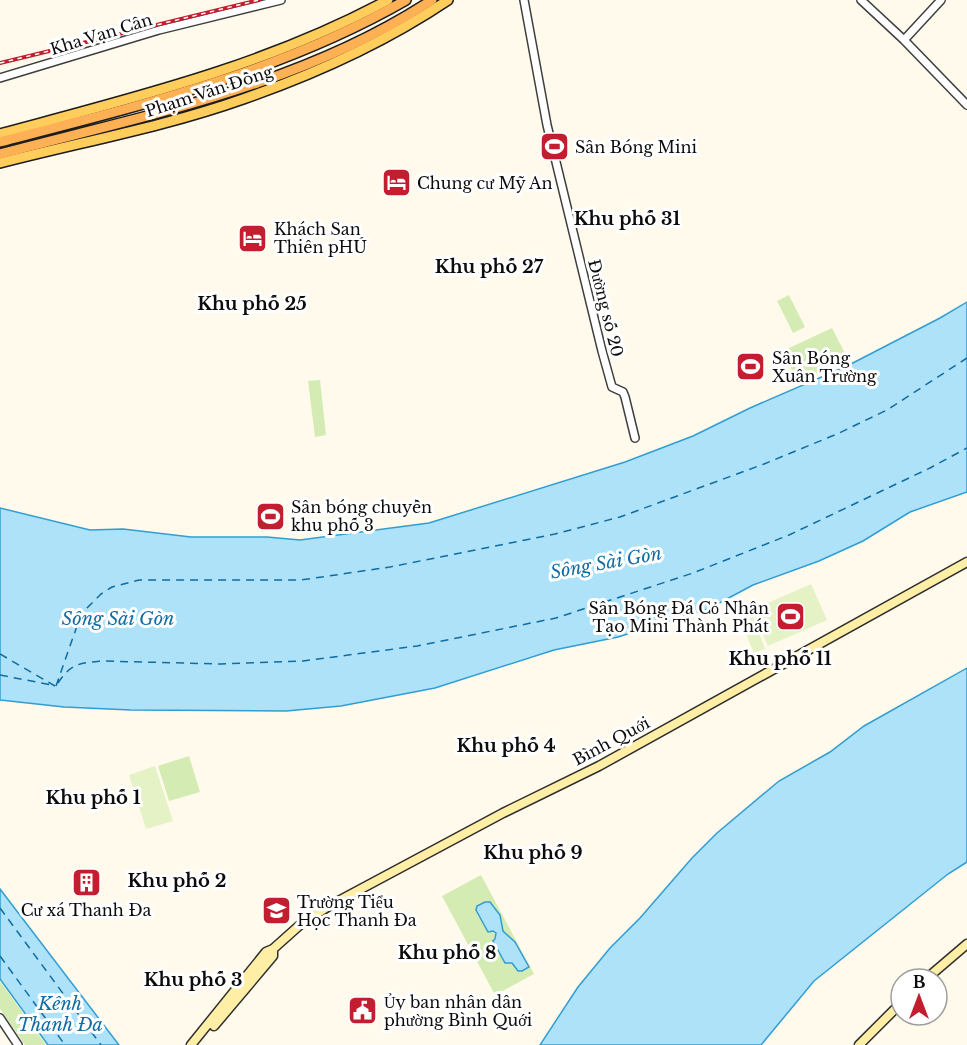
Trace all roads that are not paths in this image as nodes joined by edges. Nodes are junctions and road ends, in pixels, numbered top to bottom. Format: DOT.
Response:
graph roads {
  1 [pos="280,0"];
  2 [pos="388,0"];
  3 [pos="406,0"];
  4 [pos="432,0"];
  5 [pos="448,0"];
  6 [pos="524,0"];
  7 [pos="861,0"];
  8 [pos="941,0"];
  9 [pos="904,40"];
  10 [pos="0,78"];
  11 [pos="967,105"];
  12 [pos="122,106"];
  13 [pos="122,122"];
  14 [pos="120,133"];
  15 [pos="0,134"];
  16 [pos="0,142"];
  17 [pos="0,154"];
  18 [pos="0,163"];
  19 [pos="635,438"];
  20 [pos="967,562"];
  21 [pos="967,944"];
  22 [pos="940,967"];
  23 [pos="241,990"];
  24 [pos="889,1015"];
  25 [pos="0,1018"];
  26 [pos="18,1045"];
  27 [pos="191,1045"];
  28 [pos="198,1045"];
  29 [pos="859,1045"];
  1 -- 10 [label="street, Kha Vạn Cân"];
  2 -- 12 [label="main road, Phạm Văn Đồng"];
  3 -- 12 [label="highway, Phạm Văn Đồng"];
  4 -- 13 [label="highway, Phạm Văn Đồng"];
  5 -- 14 [label="main road, Phạm Văn Đồng"];
  6 -- 19 [label="street, Đường số 20"];
  7 -- 9 [label="street"];
  8 -- 9 [label="street"];
  9 -- 11 [label="street"];
  12 -- 15 [label="main road, Phạm Văn Đồng"];
  12 -- 16 [label="highway, Phạm Văn Đồng"];
  13 -- 14 [label="main road"];
  13 -- 17 [label="highway, Phạm Văn Đồng"];
  14 -- 18 [label="main road, Phạm Văn Đồng"];
  20 -- 23 [label="main road, Bình Quới"];
  21 -- 22 [label="main road"];
  23 -- 27 [label="main road"];
  23 -- 28 [label="main road"];
  24 -- 29 [label="main road"];
  25 -- 26 [label="street"];
}
